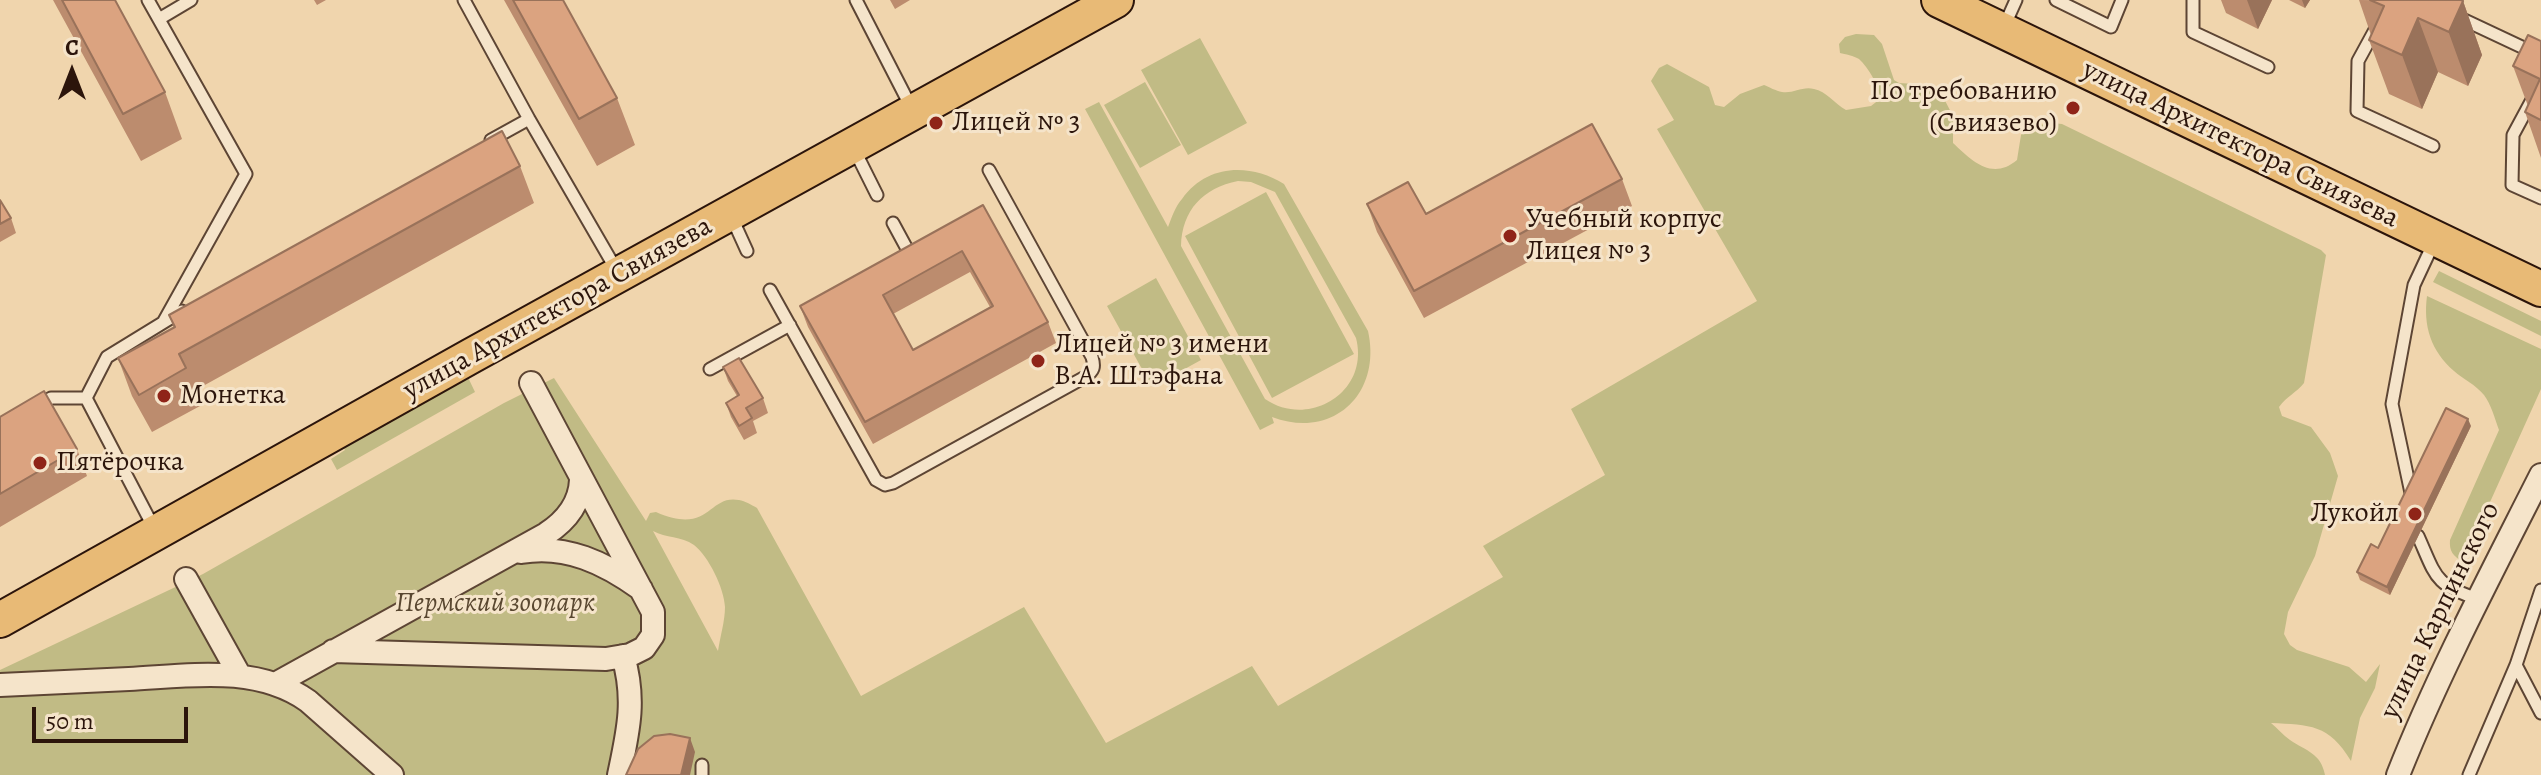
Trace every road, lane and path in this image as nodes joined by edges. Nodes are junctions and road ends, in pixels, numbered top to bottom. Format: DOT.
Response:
graph roads {
  1 [pos="148,0"];
  2 [pos="191,0"];
  3 [pos="464,0"];
  4 [pos="856,0"];
  5 [pos="1116,0"];
  6 [pos="1939,0"];
  7 [pos="2122,0"];
  8 [pos="2193,0"];
  9 [pos="2064,2"];
  10 [pos="2384,12"];
  11 [pos="2449,12"];
  12 [pos="2010,15"];
  13 [pos="159,19"];
  14 [pos="2541,56"];
  15 [pos="2268,67"];
  16 [pos="2541,83"];
  17 [pos="913,111"];
  18 [pos="529,119"];
  19 [pos="852,145"];
  20 [pos="2433,146"];
  21 [pos="475,149"];
  22 [pos="989,170"];
  23 [pos="877,195"];
  24 [pos="2541,198"];
  25 [pos="730,214"];
  26 [pos="893,223"];
  27 [pos="2435,239"];
  28 [pos="906,247"];
  29 [pos="747,251"];
  30 [pos="620,275"];
  31 [pos="2541,289"];
  32 [pos="770,290"];
  33 [pos="190,307"];
  34 [pos="163,322"];
  35 [pos="790,325"];
  36 [pos="710,369"];
  37 [pos="531,383"];
  38 [pos="86,398"];
  39 [pos="26,413"];
  40 [pos="581,480"];
  41 [pos="2539,485"];
  42 [pos="2411,493"];
  43 [pos="156,533"];
  44 [pos="2418,536"];
  45 [pos="508,555"];
  46 [pos="186,579"];
  47 [pos="2541,590"];
  48 [pos="645,593"];
  49 [pos="2478,599"];
  50 [pos="0,620"];
  51 [pos="333,651"];
  52 [pos="623,656"];
  53 [pos="2516,665"];
  54 [pos="240,676"];
  55 [pos="275,684"];
  56 [pos="0,685"];
  57 [pos="2541,713"];
  58 [pos="392,775"];
  59 [pos="619,775"];
  60 [pos="2398,775"];
  61 [pos="2469,775"];
  1 -- 13 [label="lane"];
  2 -- 13 [label="lane"];
  3 -- 18 [label="lane"];
  4 -- 17 [label="lane"];
  5 -- 17 [label="main road, улица Архитектора Свиязева"];
  6 -- 12 [label="main road, улица Архитектора Свиязева"];
  7 -- 9 [label="lane"];
  8 -- 15 [label="lane"];
  10 -- 20 [label="lane"];
  11 -- 14 [label="lane"];
  12 -- 27 [label="main road, улица Архитектора Свиязева"];
  13 -- 34 [label="lane"];
  16 -- 24 [label="lane"];
  17 -- 19 [label="main road, улица Архитектора Свиязева"];
  18 -- 21 [label="lane"];
  18 -- 30 [label="lane"];
  19 -- 23 [label="lane"];
  19 -- 25 [label="main road, улица Архитектора Свиязева"];
  22 -- 35 [label="lane"];
  25 -- 29 [label="lane"];
  25 -- 30 [label="main road, улица Архитектора Свиязева"];
  26 -- 28 [label="lane"];
  27 -- 31 [label="main road, улица Архитектора Свиязева"];
  27 -- 42 [label="lane"];
  30 -- 43 [label="main road, улица Архитектора Свиязева"];
  32 -- 35 [label="lane"];
  33 -- 34 [label="lane"];
  34 -- 38 [label="lane"];
  35 -- 36 [label="lane"];
  37 -- 40 [label="street"];
  38 -- 39 [label="lane"];
  38 -- 43 [label="lane"];
  40 -- 45 [label="street"];
  40 -- 48 [label="street"];
  41 -- 49 [label="street, улица Карпинского"];
  43 -- 50 [label="main road, улица Архитектора Свиязева"];
  44 -- 49 [label="lane"];
  45 -- 48 [label="street"];
  45 -- 51 [label="street"];
  46 -- 54 [label="street"];
  47 -- 53 [label="lane"];
  48 -- 52 [label="street"];
  49 -- 60 [label="street, улица Карпинского"];
  51 -- 52 [label="street"];
  51 -- 55 [label="street"];
  52 -- 59 [label="street"];
  53 -- 57 [label="lane"];
  53 -- 61 [label="lane"];
  54 -- 55 [label="street"];
  54 -- 56 [label="street"];
  55 -- 58 [label="street"];
}
